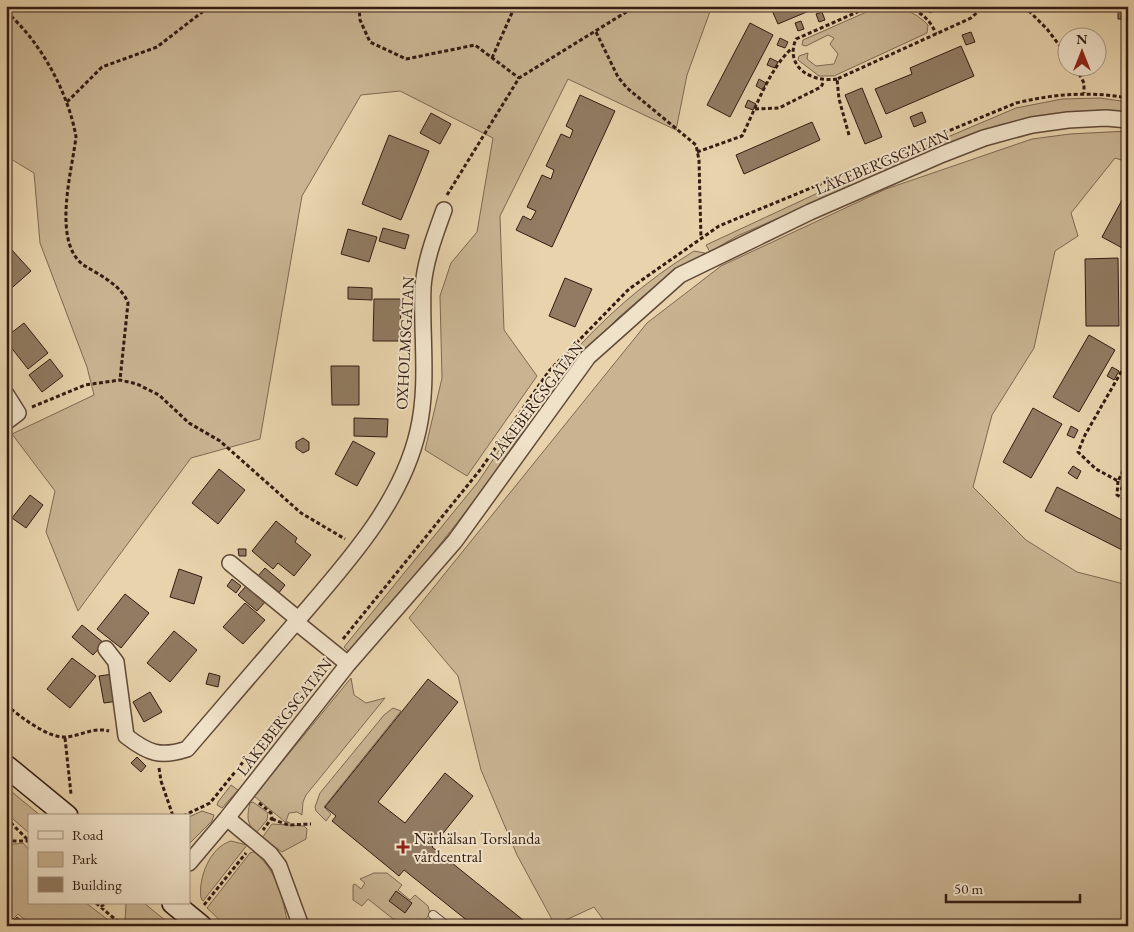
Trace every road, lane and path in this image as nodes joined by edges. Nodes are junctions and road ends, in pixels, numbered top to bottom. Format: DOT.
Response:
graph roads {
  1 [pos="210,6"];
  2 [pos="359,6"];
  3 [pos="515,6"];
  4 [pos="636,6"];
  5 [pos="871,6"];
  6 [pos="908,6"];
  7 [pos="984,6"];
  8 [pos="1024,6"];
  9 [pos="6,12"];
  10 [pos="596,32"];
  11 [pos="936,34"];
  12 [pos="1056,41"];
  13 [pos="792,49"];
  14 [pos="492,58"];
  15 [pos="520,78"];
  16 [pos="1081,78"];
  17 [pos="837,80"];
  18 [pos="824,81"];
  19 [pos="1084,93"];
  20 [pos="1128,98"];
  21 [pos="67,102"];
  22 [pos="755,109"];
  23 [pos="1128,120"];
  24 [pos="849,135"];
  25 [pos="697,152"];
  26 [pos="444,210"];
  27 [pos="701,239"];
  28 [pos="1128,360"];
  29 [pos="120,380"];
  30 [pos="6,394"];
  31 [pos="12,418"];
  32 [pos="1128,462"];
  33 [pos="1118,481"];
  34 [pos="1128,501"];
  35 [pos="359,547"];
  36 [pos="230,563"];
  37 [pos="297,620"];
  38 [pos="106,649"];
  39 [pos="332,652"];
  40 [pos="348,664"];
  41 [pos="6,705"];
  42 [pos="126,736"];
  43 [pos="65,738"];
  44 [pos="173,754"];
  45 [pos="6,766"];
  46 [pos="69,806"];
  47 [pos="171,814"];
  48 [pos="188,814"];
  49 [pos="6,818"];
  50 [pos="227,818"];
  51 [pos="272,819"];
  52 [pos="310,824"];
  53 [pos="28,840"];
  54 [pos="6,841"];
  55 [pos="28,841"];
  56 [pos="190,862"];
  57 [pos="97,904"];
  58 [pos="104,904"];
  59 [pos="174,904"];
  60 [pos="101,907"];
  61 [pos="433,915"];
  62 [pos="123,926"];
  63 [pos="200,926"];
  64 [pos="300,926"];
  65 [pos="447,926"];
  1 -- 21 [label="path"];
  2 -- 14 [label="path"];
  3 -- 14 [label="path"];
  4 -- 10 [label="path"];
  5 -- 13 [label="path"];
  6 -- 11 [label="path"];
  7 -- 11 [label="path"];
  8 -- 12 [label="path"];
  9 -- 21 [label="path"];
  10 -- 15 [label="path"];
  10 -- 25 [label="path"];
  11 -- 17 [label="path"];
  13 -- 18 [label="path"];
  13 -- 22 [label="path"];
  14 -- 15 [label="path"];
  15 -- 26 [label="path"];
  16 -- 19 [label="path"];
  17 -- 18 [label="path"];
  17 -- 24 [label="path"];
  18 -- 22 [label="path"];
  19 -- 20 [label="path"];
  19 -- 27 [label="path"];
  21 -- 29 [label="path"];
  22 -- 25 [label="path"];
  23 -- 40 [label="street, LÅKEBERGSGATAN"];
  25 -- 27 [label="path"];
  26 -- 35 [label="street, OXHOLMSGATAN"];
  27 -- 39 [label="path"];
  28 -- 33 [label="path"];
  29 -- 31 [label="path"];
  29 -- 35 [label="path"];
  30 -- 31 [label="street"];
  32 -- 33 [label="path"];
  33 -- 34 [label="path"];
  35 -- 37 [label="street, OXHOLMSGATAN"];
  36 -- 37 [label="street"];
  37 -- 39 [label="street"];
  37 -- 44 [label="street, OXHOLMSGATAN"];
  38 -- 42 [label="street"];
  39 -- 40 [label="street"];
  39 -- 48 [label="path"];
  40 -- 50 [label="street, LÅKEBERGSGATAN"];
  41 -- 43 [label="path"];
  42 -- 43 [label="path"];
  42 -- 44 [label="street"];
  43 -- 46 [label="path"];
  44 -- 47 [label="path"];
  45 -- 46 [label="street"];
  49 -- 53 [label="path"];
  50 -- 56 [label="street, LÅKEBERGSGATAN"];
  50 -- 64 [label="street"];
  51 -- 52 [label="path"];
  54 -- 55 [label="path"];
  57 -- 60 [label="path"];
  58 -- 60 [label="path"];
  59 -- 63 [label="street"];
  60 -- 62 [label="path"];
  61 -- 65 [label="lane"];
}
